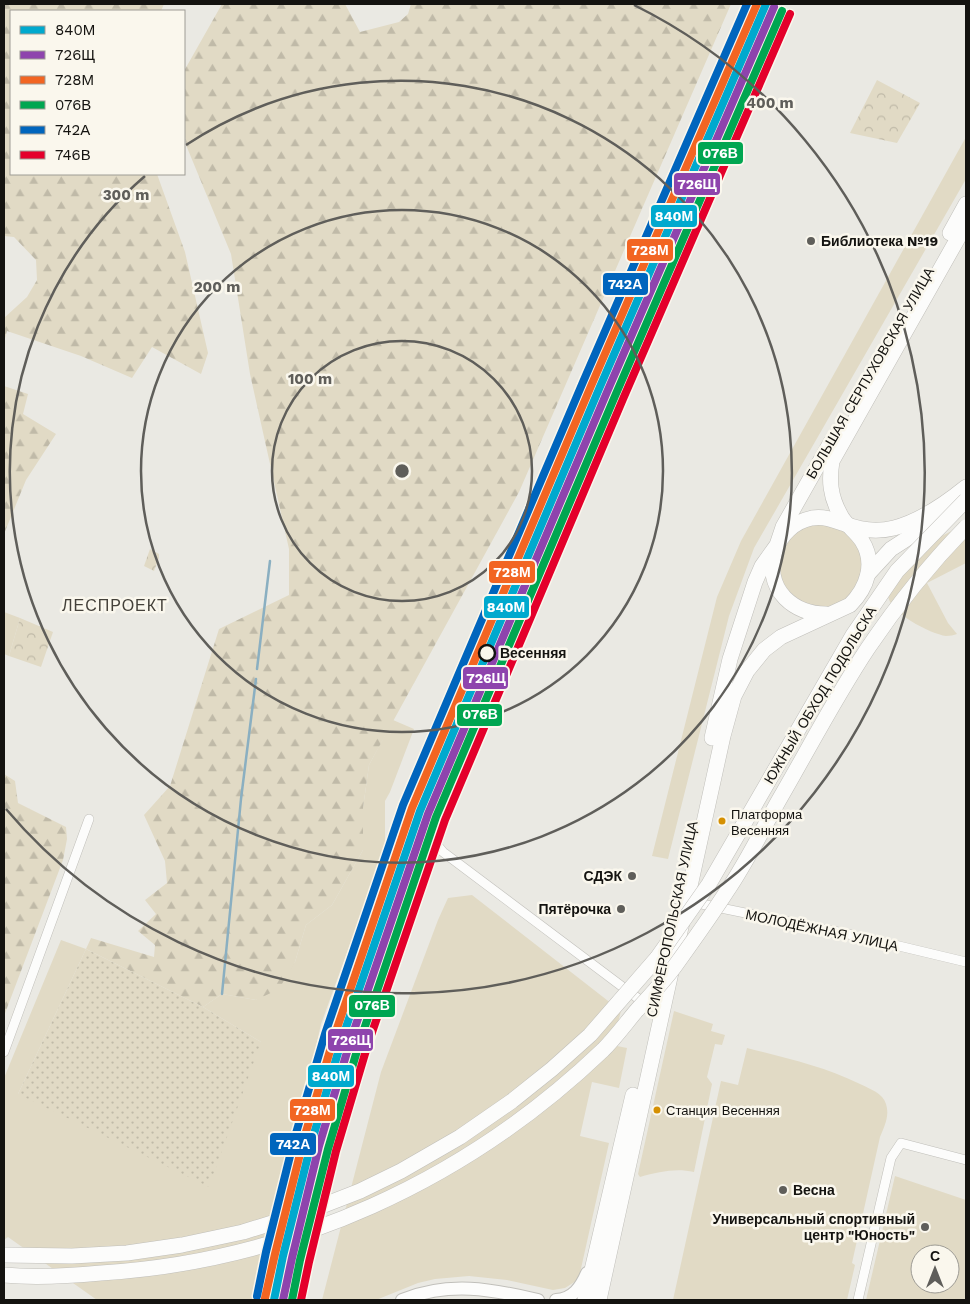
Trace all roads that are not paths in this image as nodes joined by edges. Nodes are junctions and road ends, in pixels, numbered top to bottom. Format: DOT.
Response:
graph roads {
  1 [pos="966,204"];
  2 [pos="966,224"];
  3 [pos="966,487"];
  4 [pos="966,502"];
  5 [pos="846,525"];
  6 [pos="966,526"];
  7 [pos="777,545"];
  8 [pos="868,574"];
  9 [pos="828,614"];
  10 [pos="89,819"];
  11 [pos="435,820"];
  12 [pos="682,900"];
  13 [pos="966,962"];
  14 [pos="653,1005"];
  15 [pos="4,1052"];
  16 [pos="966,1160"];
  17 [pos="598,1247"];
  18 [pos="4,1255"];
  19 [pos="4,1275"];
  20 [pos="402,1300"];
  21 [pos="538,1300"];
  22 [pos="556,1300"];
  23 [pos="585,1300"];
  24 [pos="599,1300"];
  25 [pos="858,1300"];
  1 -- 7 [label="main road, БОЛЬШАЯ СЕРПУХОВСКАЯ УЛИЦА"];
  2 -- 5 [label="main road, БОЛЬШАЯ СЕРПУХОВСКАЯ УЛИЦА"];
  3 -- 5 [label="main road"];
  4 -- 8 [label="main road"];
  4 -- 18 [label="main road, ЮЖНЫЙ ОБХОД ПОДОЛЬСКА, bridge"];
  5 -- 7 [label="main road"];
  5 -- 8 [label="main road"];
  6 -- 19 [label="main road, ЮЖНЫЙ ОБХОД ПОДОЛЬСКА, bridge"];
  7 -- 9 [label="main road"];
  7 -- 12 [label="main road, СИМФЕРОПОЛЬСКАЯ УЛИЦА"];
  8 -- 9 [label="main road"];
  9 -- 12 [label="main road, СИМФЕРОПОЛЬСКАЯ УЛИЦА"];
  10 -- 15 [label="street"];
  11 -- 14 [label="street"];
  12 -- 13 [label="street, МОЛОДЁЖНАЯ УЛИЦА"];
  12 -- 14 [label="main road, СИМФЕРОПОЛЬСКАЯ УЛИЦА"];
  12 -- 24 [label="main road, СИМФЕРОПОЛЬСКАЯ УЛИЦА"];
  14 -- 17 [label="main road, СИМФЕРОПОЛЬСКАЯ УЛИЦА"];
  16 -- 25 [label="street"];
  17 -- 22 [label="main road"];
  17 -- 23 [label="main road, СИМФЕРОПОЛЬСКАЯ УЛИЦА"];
  20 -- 21 [label="main road"];
}
